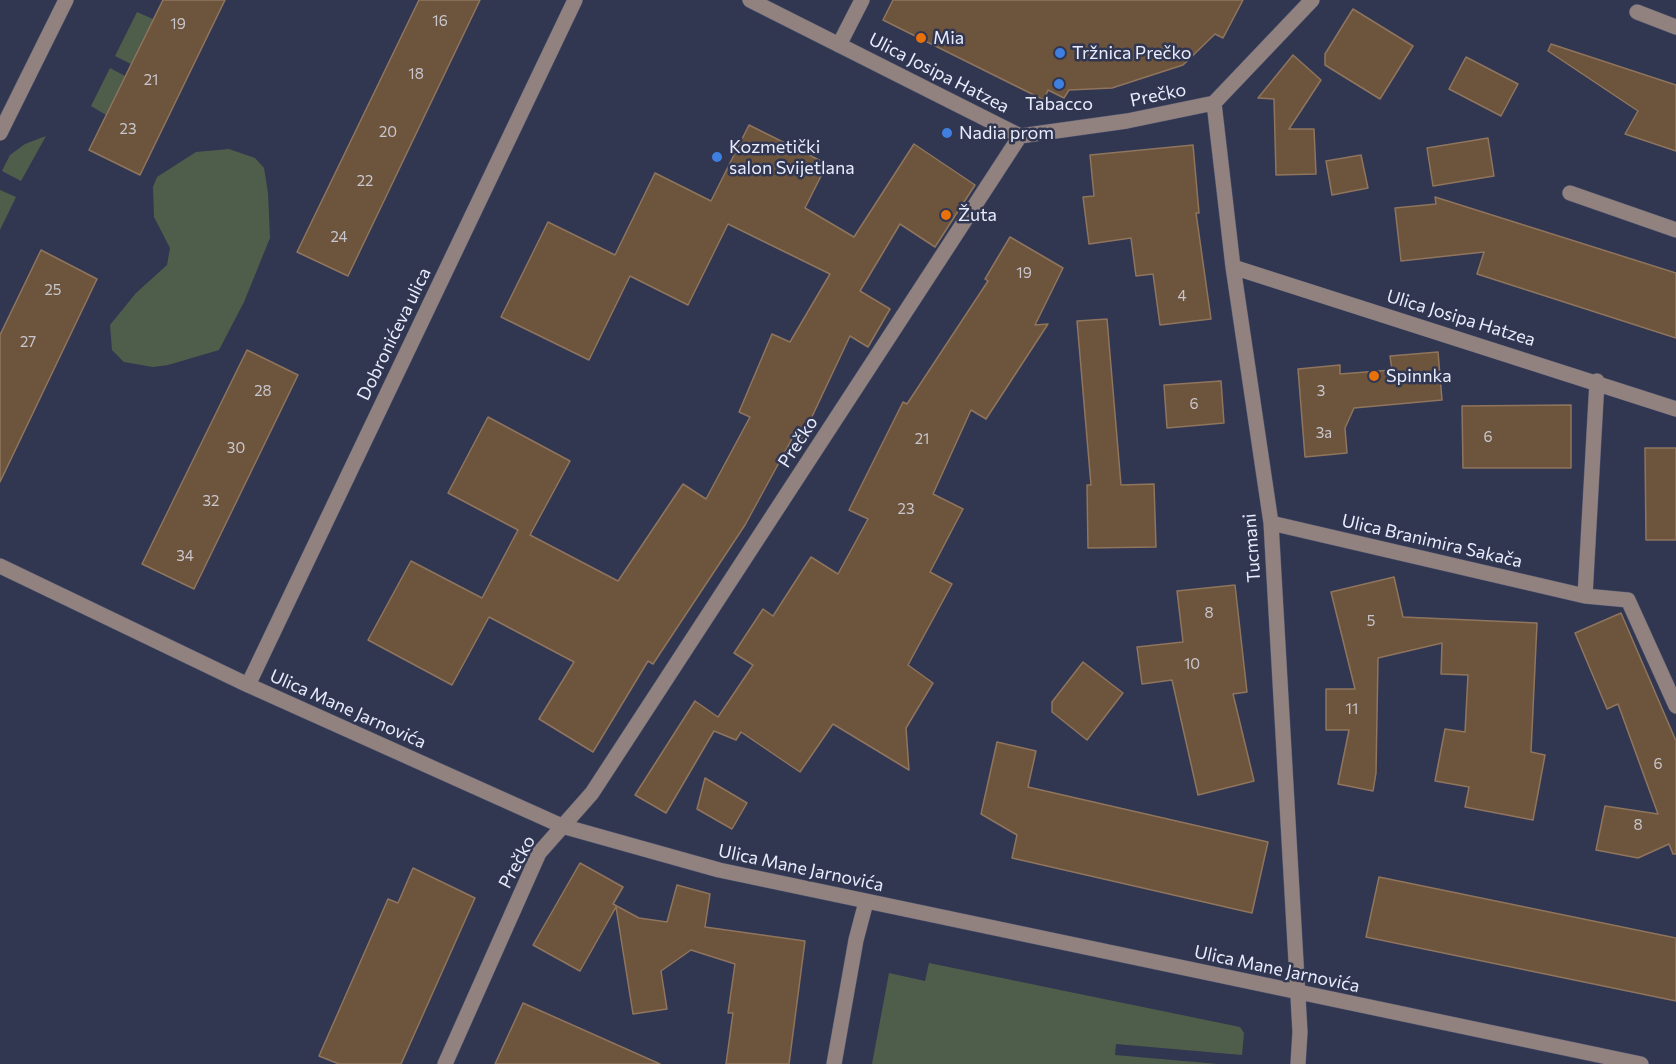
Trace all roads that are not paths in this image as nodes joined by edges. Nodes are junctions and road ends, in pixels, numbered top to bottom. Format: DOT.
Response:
graph roads {
  1 [pos="66,0"];
  2 [pos="575,0"];
  3 [pos="750,0"];
  4 [pos="862,0"];
  5 [pos="1312,0"];
  6 [pos="1637,12"];
  7 [pos="1676,27"];
  8 [pos="839,45"];
  9 [pos="1214,103"];
  10 [pos="0,133"];
  11 [pos="1020,136"];
  12 [pos="1570,193"];
  13 [pos="1676,230"];
  14 [pos="1233,267"];
  15 [pos="1597,381"];
  16 [pos="1676,409"];
  17 [pos="1271,523"];
  18 [pos="0,566"];
  19 [pos="1585,596"];
  20 [pos="248,685"];
  21 [pos="1676,706"];
  22 [pos="562,826"];
  23 [pos="866,902"];
  24 [pos="1298,993"];
  25 [pos="445,1064"];
  26 [pos="834,1064"];
  27 [pos="1298,1064"];
  28 [pos="1641,1064"];
  1 -- 10 [label="street"];
  2 -- 20 [label="street, Dobronićeva ulica"];
  3 -- 8 [label="street, Ulica Josipa Hatzea"];
  4 -- 8 [label="street, Ulica Josipa Hatzea"];
  5 -- 9 [label="street, Prečko"];
  6 -- 7 [label="street"];
  8 -- 11 [label="street, Ulica Josipa Hatzea"];
  9 -- 11 [label="street, Prečko"];
  9 -- 14 [label="street, Tucmani"];
  11 -- 22 [label="street, Prečko"];
  12 -- 13 [label="street"];
  14 -- 15 [label="street, Ulica Josipa Hatzea"];
  14 -- 17 [label="street, Tucmani"];
  15 -- 16 [label="street, Ulica Josipa Hatzea"];
  15 -- 19 [label="street"];
  17 -- 19 [label="street, Ulica Branimira Sakača"];
  17 -- 24 [label="street, Tucmani"];
  18 -- 20 [label="street, Ulica Mane Jarnovića"];
  19 -- 21 [label="street, Ulica Branimira Sakača"];
  20 -- 22 [label="street, Ulica Mane Jarnovića"];
  22 -- 23 [label="street, Ulica Mane Jarnovića"];
  22 -- 25 [label="street, Prečko"];
  23 -- 24 [label="street, Ulica Mane Jarnovića"];
  23 -- 26 [label="street"];
  24 -- 27 [label="street, Tucmani"];
  24 -- 28 [label="street, Ulica Mane Jarnovića"];
}
